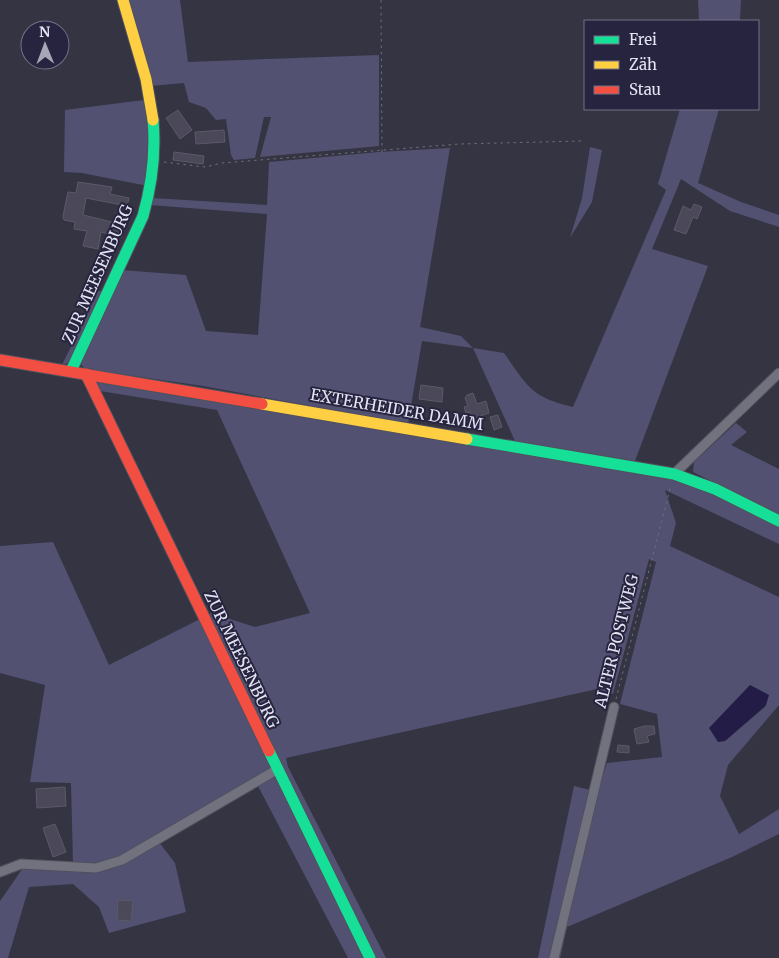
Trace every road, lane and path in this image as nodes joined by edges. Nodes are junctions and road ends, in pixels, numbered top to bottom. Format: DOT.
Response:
graph roads {
  1 [pos="123,0"];
  2 [pos="381,0"];
  3 [pos="582,141"];
  4 [pos="383,149"];
  5 [pos="382,154"];
  6 [pos="153,161"];
  7 [pos="0,360"];
  8 [pos="72,371"];
  9 [pos="779,373"];
  10 [pos="86,374"];
  11 [pos="674,474"];
  12 [pos="779,521"];
  13 [pos="614,707"];
  14 [pos="278,769"];
  15 [pos="0,872"];
  16 [pos="370,958"];
  17 [pos="554,958"];
  1 -- 6 [label="street, ZUR MEESENBURG"];
  2 -- 4 [label="path"];
  3 -- 4 [label="path"];
  4 -- 5 [label="path"];
  4 -- 6 [label="path"];
  6 -- 8 [label="street, ZUR MEESENBURG"];
  7 -- 8 [label="street, EXTERHEIDER DAMM"];
  8 -- 10 [label="street, EXTERHEIDER DAMM"];
  9 -- 11 [label="street"];
  10 -- 11 [label="street, EXTERHEIDER DAMM"];
  10 -- 14 [label="street, ZUR MEESENBURG"];
  11 -- 12 [label="street, EXTERHEIDER DAMM"];
  11 -- 13 [label="path, ALTER POSTWEG"];
  13 -- 17 [label="street, ALTER POSTWEG"];
  14 -- 15 [label="street"];
  14 -- 16 [label="street, ZUR MEESENBURG"];
}
